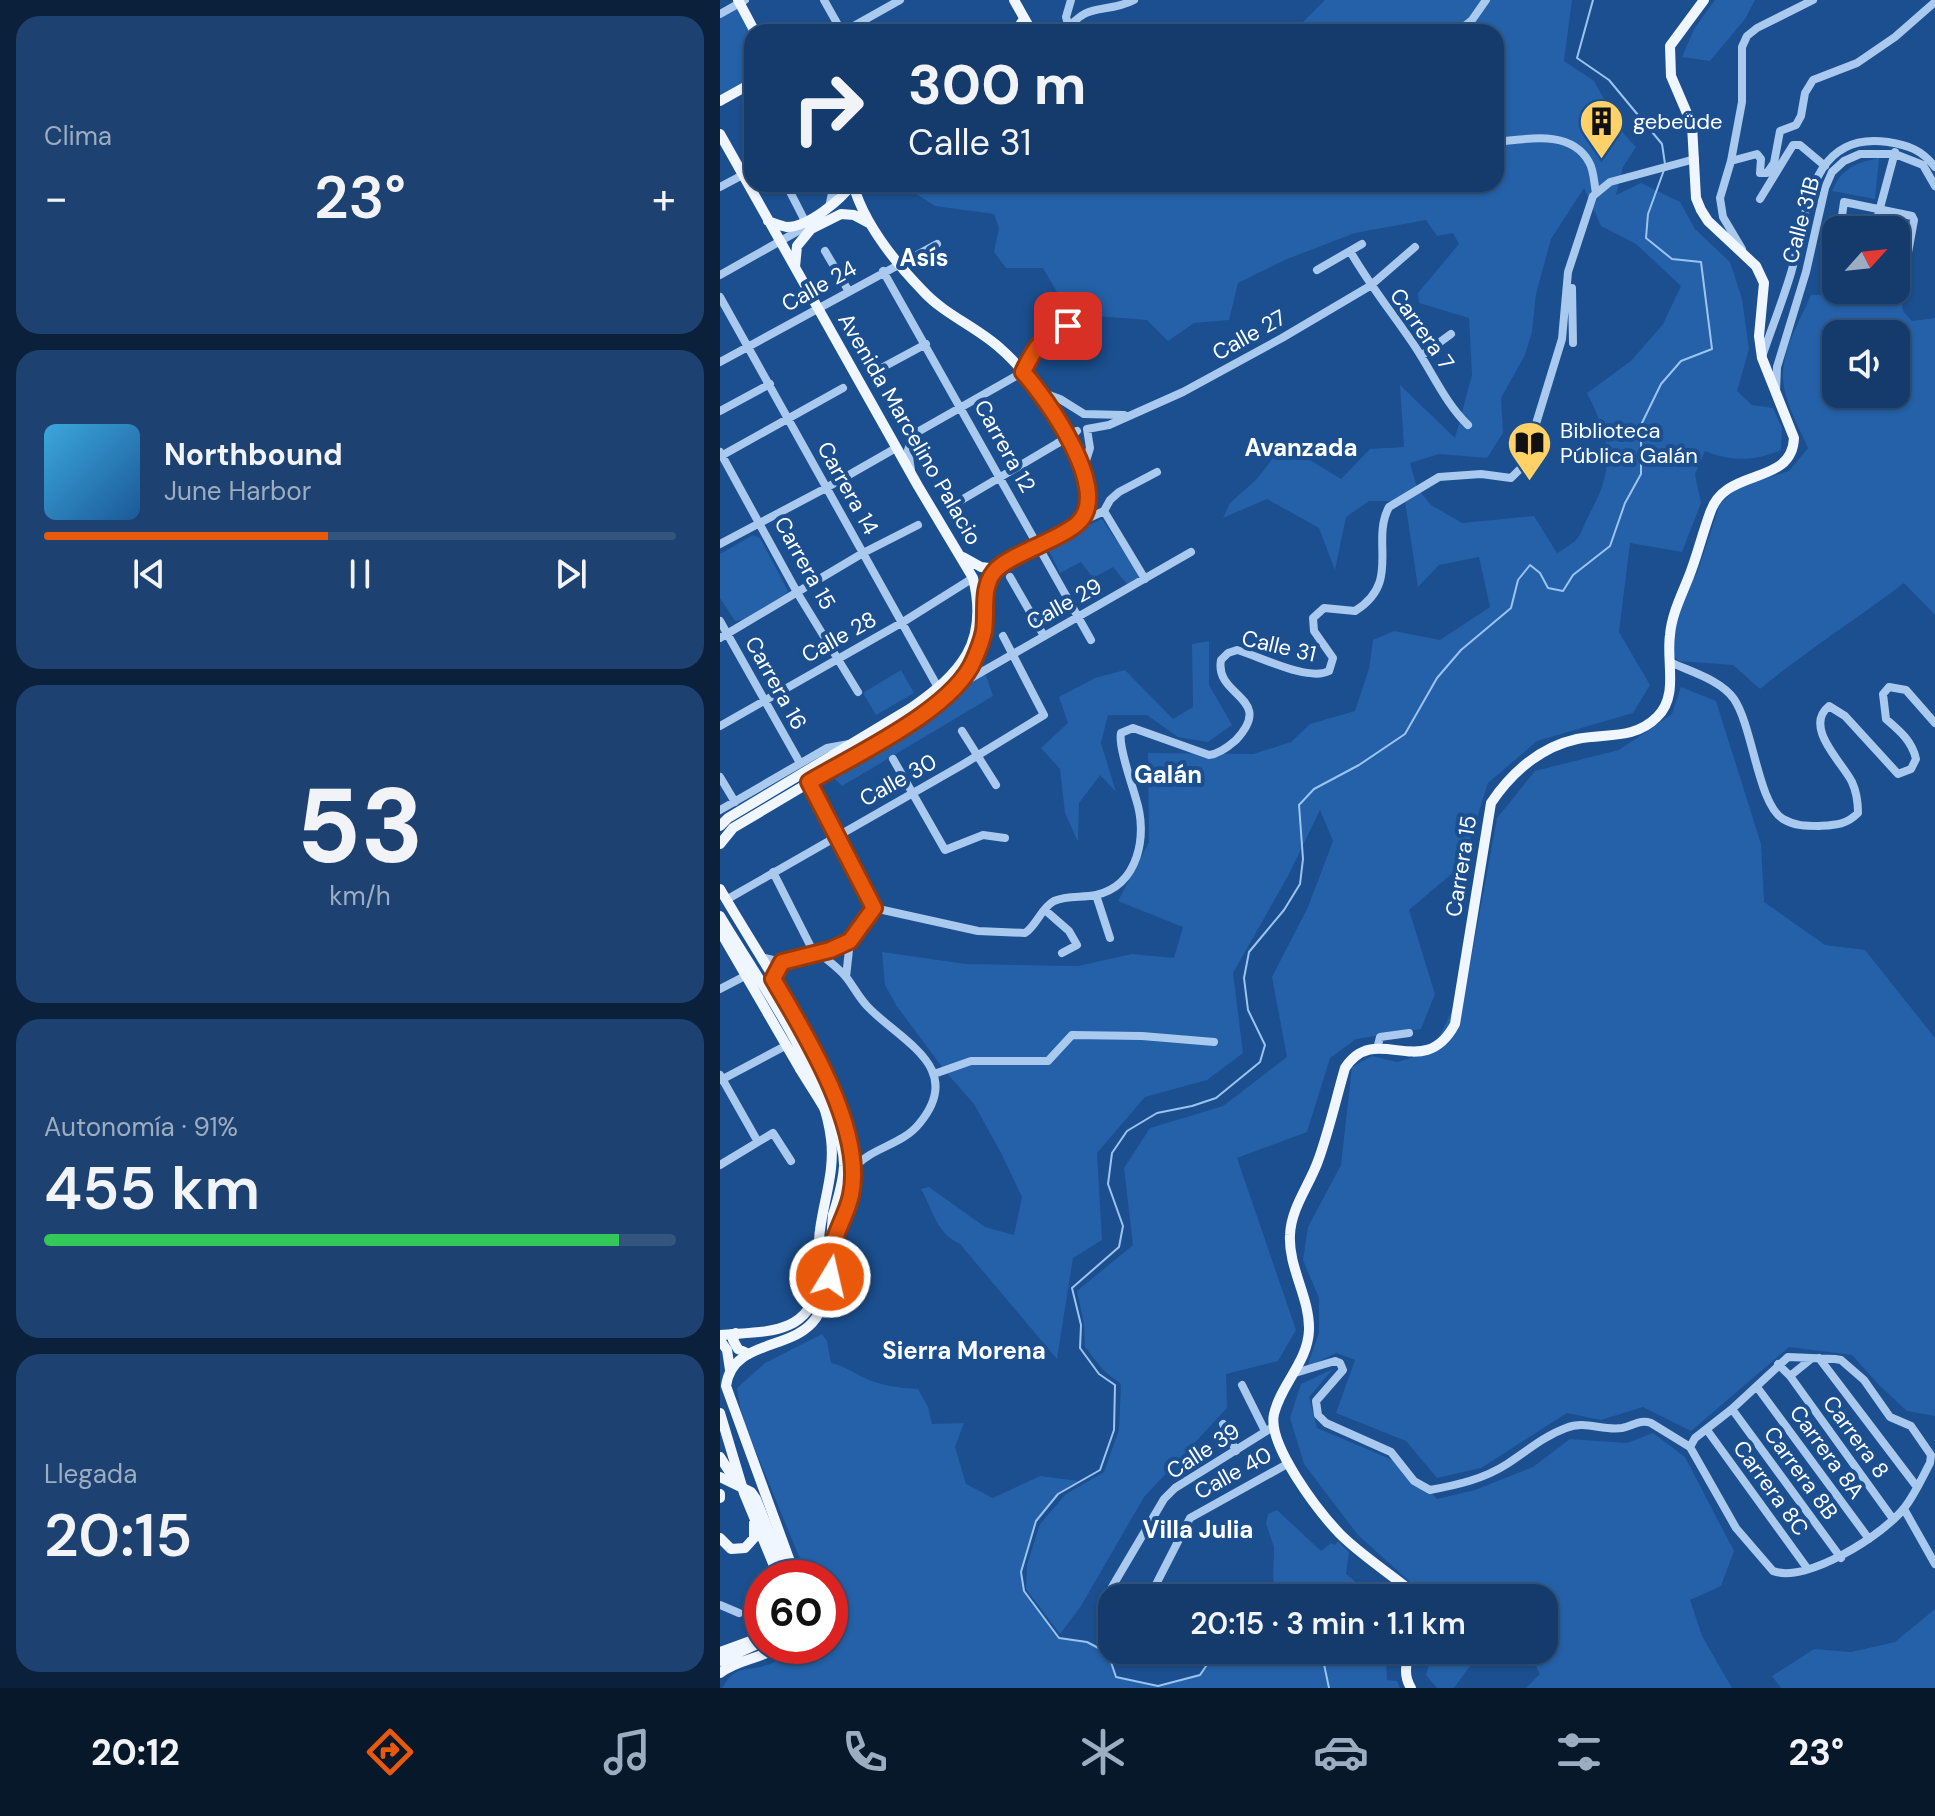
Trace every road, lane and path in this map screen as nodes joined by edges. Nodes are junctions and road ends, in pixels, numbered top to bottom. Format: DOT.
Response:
graph roads {
  1 [pos="824,0"];
  2 [pos="900,0"];
  3 [pos="1014,0"];
  4 [pos="1071,0"];
  5 [pos="1134,0"];
  6 [pos="1486,0"];
  7 [pos="1704,0"];
  8 [pos="1813,0"];
  9 [pos="741,1"];
  10 [pos="1935,2"];
  11 [pos="720,14"];
  12 [pos="1024,19"];
  13 [pos="751,24"];
  14 [pos="838,24"];
  15 [pos="856,24"];
  16 [pos="1021,24"];
  17 [pos="1027,24"];
  18 [pos="1067,24"];
  19 [pos="1072,24"];
  20 [pos="1467,24"];
  21 [pos="744,88"];
  22 [pos="720,101"];
  23 [pos="720,134"];
  24 [pos="1504,141"];
  25 [pos="1897,143"];
  26 [pos="1895,154"];
  27 [pos="1691,160"];
  28 [pos="1731,161"];
  29 [pos="1823,165"];
  30 [pos="744,167"];
  31 [pos="1935,167"];
  32 [pos="1832,172"];
  33 [pos="744,174"];
  34 [pos="1935,186"];
  35 [pos="720,187"];
  36 [pos="756,192"];
  37 [pos="790,192"];
  38 [pos="832,192"];
  39 [pos="846,192"];
  40 [pos="856,192"];
  41 [pos="1596,193"];
  42 [pos="1760,199"];
  43 [pos="829,207"];
  44 [pos="1878,209"];
  45 [pos="1842,216"];
  46 [pos="1877,216"];
  47 [pos="768,221"];
  48 [pos="805,221"];
  49 [pos="871,224"];
  50 [pos="1910,242"];
  51 [pos="780,243"];
  52 [pos="937,244"];
  53 [pos="1362,244"];
  54 [pos="1415,247"];
  55 [pos="825,251"];
  56 [pos="1350,251"];
  57 [pos="1745,253"];
  58 [pos="899,264"];
  59 [pos="795,268"];
  60 [pos="1317,270"];
  61 [pos="883,271"];
  62 [pos="1568,272"];
  63 [pos="720,275"];
  64 [pos="1370,286"];
  65 [pos="848,290"];
  66 [pos="720,297"];
  67 [pos="818,307"];
  68 [pos="1097,329"];
  69 [pos="1451,334"];
  70 [pos="1573,343"];
  71 [pos="926,344"];
  72 [pos="746,347"];
  73 [pos="1421,356"];
  74 [pos="1762,358"];
  75 [pos="720,362"];
  76 [pos="874,372"];
  77 [pos="1023,372"];
  78 [pos="770,384"];
  79 [pos="843,388"];
  80 [pos="1041,392"];
  81 [pos="1776,396"];
  82 [pos="962,409"];
  83 [pos="720,411"];
  84 [pos="1129,415"];
  85 [pos="789,418"];
  86 [pos="1468,425"];
  87 [pos="1082,430"];
  88 [pos="896,448"];
  89 [pos="721,455"];
  90 [pos="1083,470"];
  91 [pos="1157,472"];
  92 [pos="912,476"];
  93 [pos="999,478"];
  94 [pos="826,488"];
  95 [pos="953,505"];
  96 [pos="1104,511"];
  97 [pos="759,522"];
  98 [pos="1080,522"];
  99 [pos="918,525"];
  100 [pos="720,544"];
  101 [pos="1038,546"];
  102 [pos="956,551"];
  103 [pos="1191,552"];
  104 [pos="863,553"];
  105 [pos="996,569"];
  106 [pos="1010,577"];
  107 [pos="973,578"];
  108 [pos="1145,579"];
  109 [pos="798,594"];
  110 [pos="1079,617"];
  111 [pos="720,621"];
  112 [pos="903,622"];
  113 [pos="724,636"];
  114 [pos="1003,636"];
  115 [pos="1044,636"];
  116 [pos="1091,640"];
  117 [pos="1012,653"];
  118 [pos="837,659"];
  119 [pos="1670,662"];
  120 [pos="955,688"];
  121 [pos="858,692"];
  122 [pos="941,693"];
  123 [pos="764,700"];
  124 [pos="1935,723"];
  125 [pos="720,726"];
  126 [pos="962,731"];
  127 [pos="977,755"];
  128 [pos="893,759"];
  129 [pos="804,773"];
  130 [pos="720,777"];
  131 [pos="996,785"];
  132 [pos="914,792"];
  133 [pos="735,802"];
  134 [pos="720,810"];
  135 [pos="720,826"];
  136 [pos="837,835"];
  137 [pos="1005,838"];
  138 [pos="720,844"];
  139 [pos="773,872"];
  140 [pos="720,889"];
  141 [pos="1096,895"];
  142 [pos="723,903"];
  143 [pos="874,908"];
  144 [pos="1045,910"];
  145 [pos="720,916"];
  146 [pos="720,931"];
  147 [pos="1110,938"];
  148 [pos="850,941"];
  149 [pos="816,953"];
  150 [pos="1062,953"];
  151 [pos="761,957"];
  152 [pos="782,962"];
  153 [pos="745,976"];
  154 [pos="846,977"];
  155 [pos="773,979"];
  156 [pos="720,989"];
  157 [pos="772,1002"];
  158 [pos="1409,1033"];
  159 [pos="1214,1042"];
  160 [pos="787,1045"];
  161 [pos="1377,1049"];
  162 [pos="934,1074"];
  163 [pos="721,1078"];
  164 [pos="758,1142"];
  165 [pos="791,1161"];
  166 [pos="720,1165"];
  167 [pos="853,1169"];
  168 [pos="831,1251"];
  169 [pos="736,1333"];
  170 [pos="720,1338"];
  171 [pos="749,1354"];
  172 [pos="1815,1358"];
  173 [pos="1778,1364"];
  174 [pos="730,1370"];
  175 [pos="1295,1373"];
  176 [pos="1790,1376"];
  177 [pos="1242,1385"];
  178 [pos="1757,1387"];
  179 [pos="1732,1409"];
  180 [pos="720,1413"];
  181 [pos="1223,1424"];
  182 [pos="1269,1429"];
  183 [pos="1707,1430"];
  184 [pos="1690,1447"];
  185 [pos="1236,1451"];
  186 [pos="720,1457"];
  187 [pos="1289,1463"];
  188 [pos="720,1477"];
  189 [pos="1917,1487"];
  190 [pos="744,1493"];
  191 [pos="1904,1509"];
  192 [pos="753,1517"];
  193 [pos="1893,1519"];
  194 [pos="720,1538"];
  195 [pos="1869,1539"];
  196 [pos="1841,1558"];
  197 [pos="777,1560"];
  198 [pos="780,1560"];
  199 [pos="781,1560"];
  200 [pos="1935,1564"];
  201 [pos="1807,1568"];
  202 [pos="1114,1584"];
  203 [pos="1156,1584"];
  204 [pos="1402,1584"];
  205 [pos="720,1605"];
  206 [pos="739,1613"];
  207 [pos="744,1647"];
  208 [pos="721,1657"];
  209 [pos="744,1661"];
  210 [pos="1406,1664"];
  211 [pos="720,1673"];
  212 [pos="1411,1688"];
  1 -- 14 [label="street"];
  2 -- 15 [label="street"];
  3 -- 12 [label="main road"];
  4 -- 18 [label="street"];
  5 -- 19 [label="street"];
  6 -- 20 [label="street"];
  7 -- 27 [label="main road, Carrera 15"];
  8 -- 28 [label="street"];
  9 -- 11 [label="street"];
  9 -- 13 [label="main road"];
  10 -- 28 [label="street"];
  12 -- 16 [label="main road"];
  12 -- 17 [label="main road"];
  21 -- 22 [label="main road"];
  23 -- 30 [label="main road, Avenida Marcelino Palacio"];
  24 -- 41 [label="street"];
  25 -- 26 [label="street"];
  25 -- 29 [label="street, Calle 31B"];
  25 -- 31 [label="street"];
  26 -- 32 [label="street, Calle 31B"];
  26 -- 34 [label="street"];
  26 -- 44 [label="street"];
  27 -- 41 [label="street, Calle 31"];
  27 -- 57 [label="main road, Carrera 15"];
  28 -- 57 [label="street"];
  29 -- 32 [label="street"];
  29 -- 42 [label="street"];
  29 -- 74 [label="street, Calle 31B"];
  32 -- 81 [label="street, Calle 31B"];
  33 -- 35 [label="street"];
  36 -- 47 [label="main road, Avenida Marcelino Palacio"];
  37 -- 48 [label="street"];
  38 -- 43 [label="street"];
  39 -- 43 [label="main road"];
  40 -- 49 [label="main road"];
  41 -- 62 [label="street, Calle 31"];
  43 -- 48 [label="main road"];
  44 -- 45 [label="street"];
  44 -- 46 [label="street"];
  44 -- 50 [label="street"];
  47 -- 48 [label="main road"];
  47 -- 51 [label="main road, Avenida Marcelino Palacio"];
  48 -- 51 [label="street"];
  49 -- 58 [label="main road"];
  49 -- 59 [label="main road"];
  51 -- 59 [label="main road, Avenida Marcelino Palacio"];
  51 -- 63 [label="street"];
  52 -- 58 [label="street, Calle 24"];
  53 -- 56 [label="street"];
  54 -- 64 [label="street, Calle 27"];
  55 -- 65 [label="street"];
  56 -- 60 [label="street"];
  56 -- 64 [label="street, Carrera 7"];
  57 -- 74 [label="main road, Carrera 15"];
  58 -- 61 [label="street, Calle 24"];
  58 -- 77 [label="main road"];
  59 -- 67 [label="main road, Avenida Marcelino Palacio"];
  61 -- 65 [label="street, Calle 24"];
  61 -- 71 [label="street, Carrera 12"];
  62 -- 70 [label="street"];
  62 -- 141 [label="street, Calle 31"];
  64 -- 73 [label="street, Carrera 7"];
  64 -- 84 [label="street, Calle 27"];
  65 -- 67 [label="street, Calle 24"];
  66 -- 72 [label="street, Carrera 14"];
  67 -- 72 [label="street, Calle 24"];
  67 -- 88 [label="main road, Avenida Marcelino Palacio"];
  68 -- 77 [label="street"];
  69 -- 73 [label="street"];
  71 -- 76 [label="street"];
  71 -- 82 [label="street, Carrera 12"];
  72 -- 75 [label="street, Calle 24"];
  72 -- 78 [label="street, Carrera 14"];
  73 -- 86 [label="street, Carrera 7"];
  74 -- 81 [label="main road, Carrera 15"];
  77 -- 80 [label="main road"];
  77 -- 82 [label="street"];
  78 -- 83 [label="street"];
  78 -- 85 [label="street, Carrera 14"];
  79 -- 85 [label="street"];
  80 -- 84 [label="street"];
  80 -- 90 [label="main road"];
  81 -- 119 [label="main road, Carrera 15"];
  82 -- 92 [label="street"];
  82 -- 93 [label="street, Carrera 12"];
  84 -- 87 [label="street, Calle 27"];
  85 -- 89 [label="street"];
  85 -- 94 [label="street, Carrera 14"];
  87 -- 90 [label="street"];
  87 -- 93 [label="street, Calle 27, bridge"];
  88 -- 92 [label="main road, Avenida Marcelino Palacio"];
  88 -- 94 [label="street"];
  89 -- 97 [label="street, Carrera 15"];
  90 -- 98 [label="main road"];
  91 -- 96 [label="street"];
  92 -- 102 [label="main road, Avenida Marcelino Palacio"];
  93 -- 95 [label="street"];
  93 -- 101 [label="street, Carrera 12"];
  94 -- 97 [label="street"];
  94 -- 104 [label="street, Carrera 14"];
  96 -- 98 [label="street"];
  96 -- 108 [label="street"];
  97 -- 100 [label="street"];
  97 -- 109 [label="street, Carrera 15"];
  98 -- 101 [label="main road, Avenida Marcelino Palacio"];
  99 -- 104 [label="street"];
  101 -- 105 [label="main road, Avenida Marcelino Palacio"];
  101 -- 110 [label="street, Carrera 12"];
  102 -- 105 [label="main road"];
  102 -- 107 [label="main road, Avenida Marcelino Palacio"];
  103 -- 108 [label="street, Calle 29"];
  104 -- 109 [label="street"];
  104 -- 112 [label="street, Carrera 14"];
  105 -- 120 [label="main road, Avenida Marcelino Palacio"];
  106 -- 115 [label="street"];
  107 -- 112 [label="street, Calle 28"];
  107 -- 122 [label="main road, Avenida Marcelino Palacio"];
  108 -- 110 [label="street, Calle 29"];
  109 -- 113 [label="street"];
  109 -- 118 [label="street, Carrera 15"];
  110 -- 115 [label="street, Calle 29"];
  110 -- 116 [label="street, Carrera 12"];
  111 -- 113 [label="street, Carrera 16"];
  112 -- 118 [label="street, Calle 28"];
  112 -- 122 [label="street, Carrera 14"];
  113 -- 123 [label="street, Carrera 16"];
  114 -- 117 [label="street"];
  115 -- 117 [label="street, Calle 29"];
  117 -- 120 [label="street, Calle 29"];
  117 -- 127 [label="street, Calle 30"];
  118 -- 121 [label="street, Carrera 15"];
  118 -- 123 [label="street, Calle 28"];
  119 -- 124 [label="street"];
  119 -- 161 [label="main road, Carrera 15"];
  120 -- 122 [label="main road, Avenida Marcelino Palacio"];
  122 -- 129 [label="main road, Avenida Marcelino Palacio"];
  122 -- 129 [label="main road, Avenida Marcelino Palacio"];
  123 -- 125 [label="street, Calle 28"];
  123 -- 129 [label="street, Carrera 16"];
  126 -- 127 [label="street"];
  127 -- 131 [label="street"];
  127 -- 132 [label="street, Calle 30"];
  128 -- 132 [label="street"];
  129 -- 133 [label="street"];
  129 -- 135 [label="main road, Avenida Marcelino Palacio"];
  129 -- 136 [label="street, Carrera 16"];
  129 -- 138 [label="main road, Avenida Marcelino Palacio"];
  130 -- 133 [label="street"];
  132 -- 136 [label="street, Calle 30"];
  132 -- 137 [label="street"];
  133 -- 134 [label="street"];
  136 -- 139 [label="street, Calle 30"];
  136 -- 143 [label="street, Carrera 16"];
  139 -- 142 [label="street, Calle 30"];
  139 -- 149 [label="street"];
  140 -- 142 [label="main road"];
  141 -- 144 [label="street, Calle 31"];
  141 -- 147 [label="street"];
  142 -- 151 [label="main road"];
  142 -- 157 [label="main road"];
  143 -- 144 [label="street, Calle 31"];
  143 -- 148 [label="street"];
  144 -- 150 [label="street"];
  145 -- 157 [label="main road"];
  146 -- 153 [label="main road"];
  148 -- 149 [label="street"];
  148 -- 154 [label="street"];
  149 -- 152 [label="street"];
  149 -- 154 [label="street"];
  151 -- 152 [label="street"];
  151 -- 155 [label="main road"];
  152 -- 155 [label="street"];
  153 -- 156 [label="street"];
  153 -- 160 [label="main road"];
  154 -- 162 [label="street"];
  155 -- 157 [label="street"];
  155 -- 167 [label="main road"];
  157 -- 169 [label="main road"];
  158 -- 161 [label="street"];
  159 -- 162 [label="street"];
  160 -- 163 [label="street"];
  160 -- 168 [label="main road, bridge"];
  161 -- 175 [label="main road"];
  162 -- 167 [label="street"];
  163 -- 164 [label="street"];
  164 -- 165 [label="street"];
  164 -- 166 [label="street"];
  167 -- 168 [label="main road"];
  168 -- 171 [label="main road"];
  169 -- 170 [label="main road"];
  169 -- 171 [label="main road"];
  170 -- 174 [label="main road"];
  171 -- 174 [label="main road"];
  172 -- 173 [label="street"];
  172 -- 176 [label="street"];
  172 -- 189 [label="street"];
  172 -- 189 [label="street"];
  173 -- 176 [label="street, Carrera 8"];
  173 -- 178 [label="street"];
  174 -- 199 [label="main road"];
  175 -- 182 [label="main road"];
  175 -- 184 [label="street"];
  176 -- 193 [label="street, Carrera 8"];
  177 -- 182 [label="street"];
  178 -- 179 [label="street"];
  178 -- 195 [label="street, Carrera 8A"];
  179 -- 183 [label="street"];
  179 -- 196 [label="street, Carrera 8B"];
  180 -- 190 [label="main road"];
  181 -- 185 [label="street"];
  182 -- 185 [label="street, Calle 39"];
  182 -- 187 [label="main road"];
  183 -- 184 [label="street"];
  183 -- 201 [label="street, Carrera 8C"];
  184 -- 201 [label="street"];
  185 -- 202 [label="street, Calle 39"];
  186 -- 190 [label="main road"];
  187 -- 203 [label="street, Calle 40"];
  187 -- 204 [label="main road"];
  188 -- 198 [label="main road, bridge"];
  189 -- 191 [label="street"];
  190 -- 192 [label="main road"];
  191 -- 193 [label="street"];
  191 -- 200 [label="street"];
  192 -- 194 [label="main road"];
  192 -- 197 [label="main road"];
  193 -- 195 [label="street"];
  195 -- 196 [label="street"];
  196 -- 201 [label="street"];
  205 -- 206 [label="street"];
  207 -- 208 [label="main road"];
  209 -- 211 [label="main road"];
  210 -- 212 [label="main road"];
}
